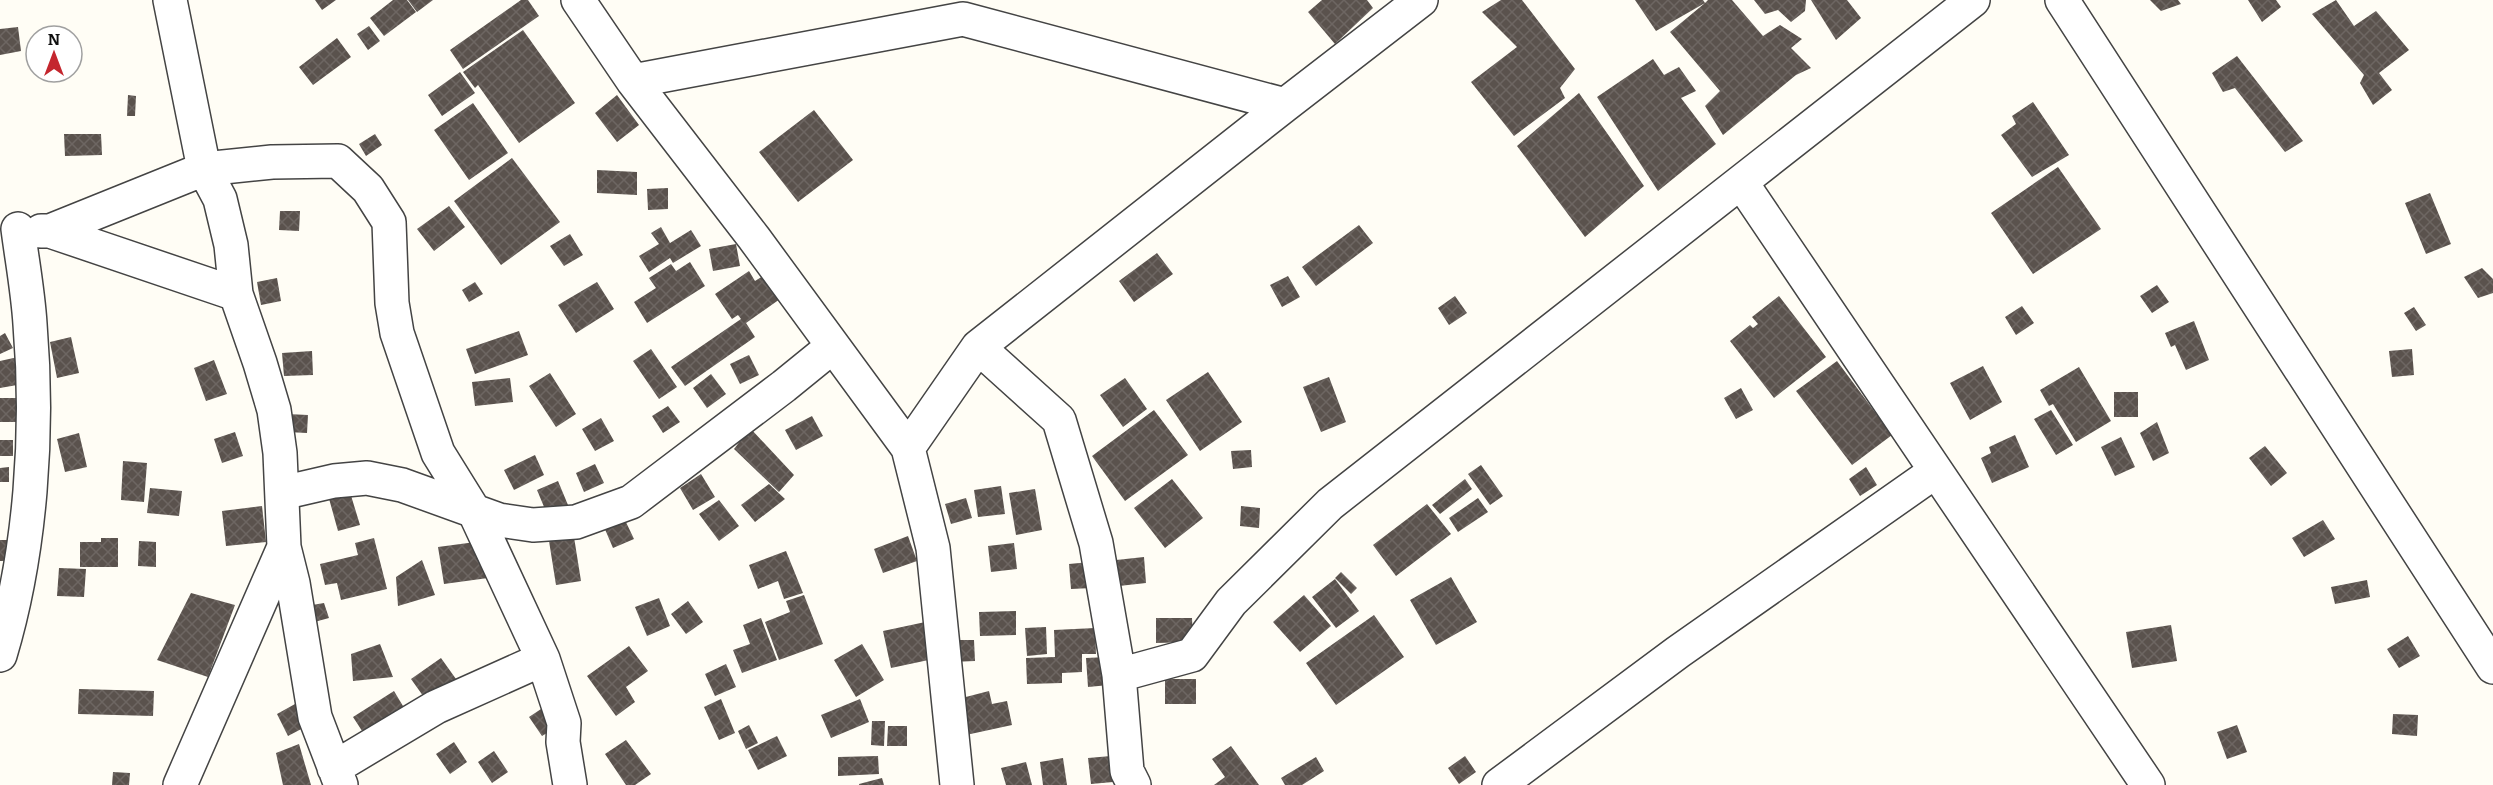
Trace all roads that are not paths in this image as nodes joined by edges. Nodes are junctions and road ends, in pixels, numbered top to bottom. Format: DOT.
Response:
graph roads {
  1 [pos="170,0"];
  2 [pos="578,0"];
  3 [pos="1421,0"];
  4 [pos="1973,0"];
  5 [pos="2062,0"];
  6 [pos="973,9"];
  7 [pos="633,81"];
  8 [pos="1285,105"];
  9 [pos="204,169"];
  10 [pos="1742,182"];
  11 [pos="22,229"];
  12 [pos="236,294"];
  13 [pos="832,347"];
  14 [pos="978,347"];
  15 [pos="908,448"];
  16 [pos="1936,471"];
  17 [pos="282,493"];
  18 [pos="474,511"];
  19 [pos="284,547"];
  20 [pos="7,612"];
  21 [pos="0,655"];
  22 [pos="543,659"];
  23 [pos="2493,667"];
  24 [pos="1119,675"];
  25 [pos="337,776"];
  26 [pos="180,785"];
  27 [pos="570,785"];
  28 [pos="957,785"];
  29 [pos="1134,785"];
  30 [pos="1499,785"];
  31 [pos="2148,785"];
  1 -- 9 [label="street"];
  2 -- 7 [label="street"];
  3 -- 8 [label="street"];
  4 -- 10 [label="street"];
  5 -- 23 [label="street"];
  6 -- 7 [label="street"];
  6 -- 8 [label="street"];
  7 -- 13 [label="street"];
  8 -- 14 [label="street"];
  9 -- 11 [label="street"];
  9 -- 12 [label="street"];
  9 -- 18 [label="street"];
  10 -- 16 [label="street"];
  10 -- 24 [label="street"];
  11 -- 12 [label="street"];
  11 -- 20 [label="street"];
  12 -- 17 [label="street"];
  13 -- 15 [label="street"];
  13 -- 18 [label="street"];
  14 -- 15 [label="street"];
  14 -- 24 [label="street"];
  15 -- 28 [label="street"];
  16 -- 30 [label="street"];
  16 -- 31 [label="street"];
  17 -- 18 [label="street"];
  17 -- 19 [label="street"];
  18 -- 22 [label="street"];
  19 -- 25 [label="street"];
  19 -- 26 [label="street"];
  20 -- 21 [label="street"];
  22 -- 25 [label="street"];
  22 -- 27 [label="street"];
  24 -- 29 [label="street"];
}
